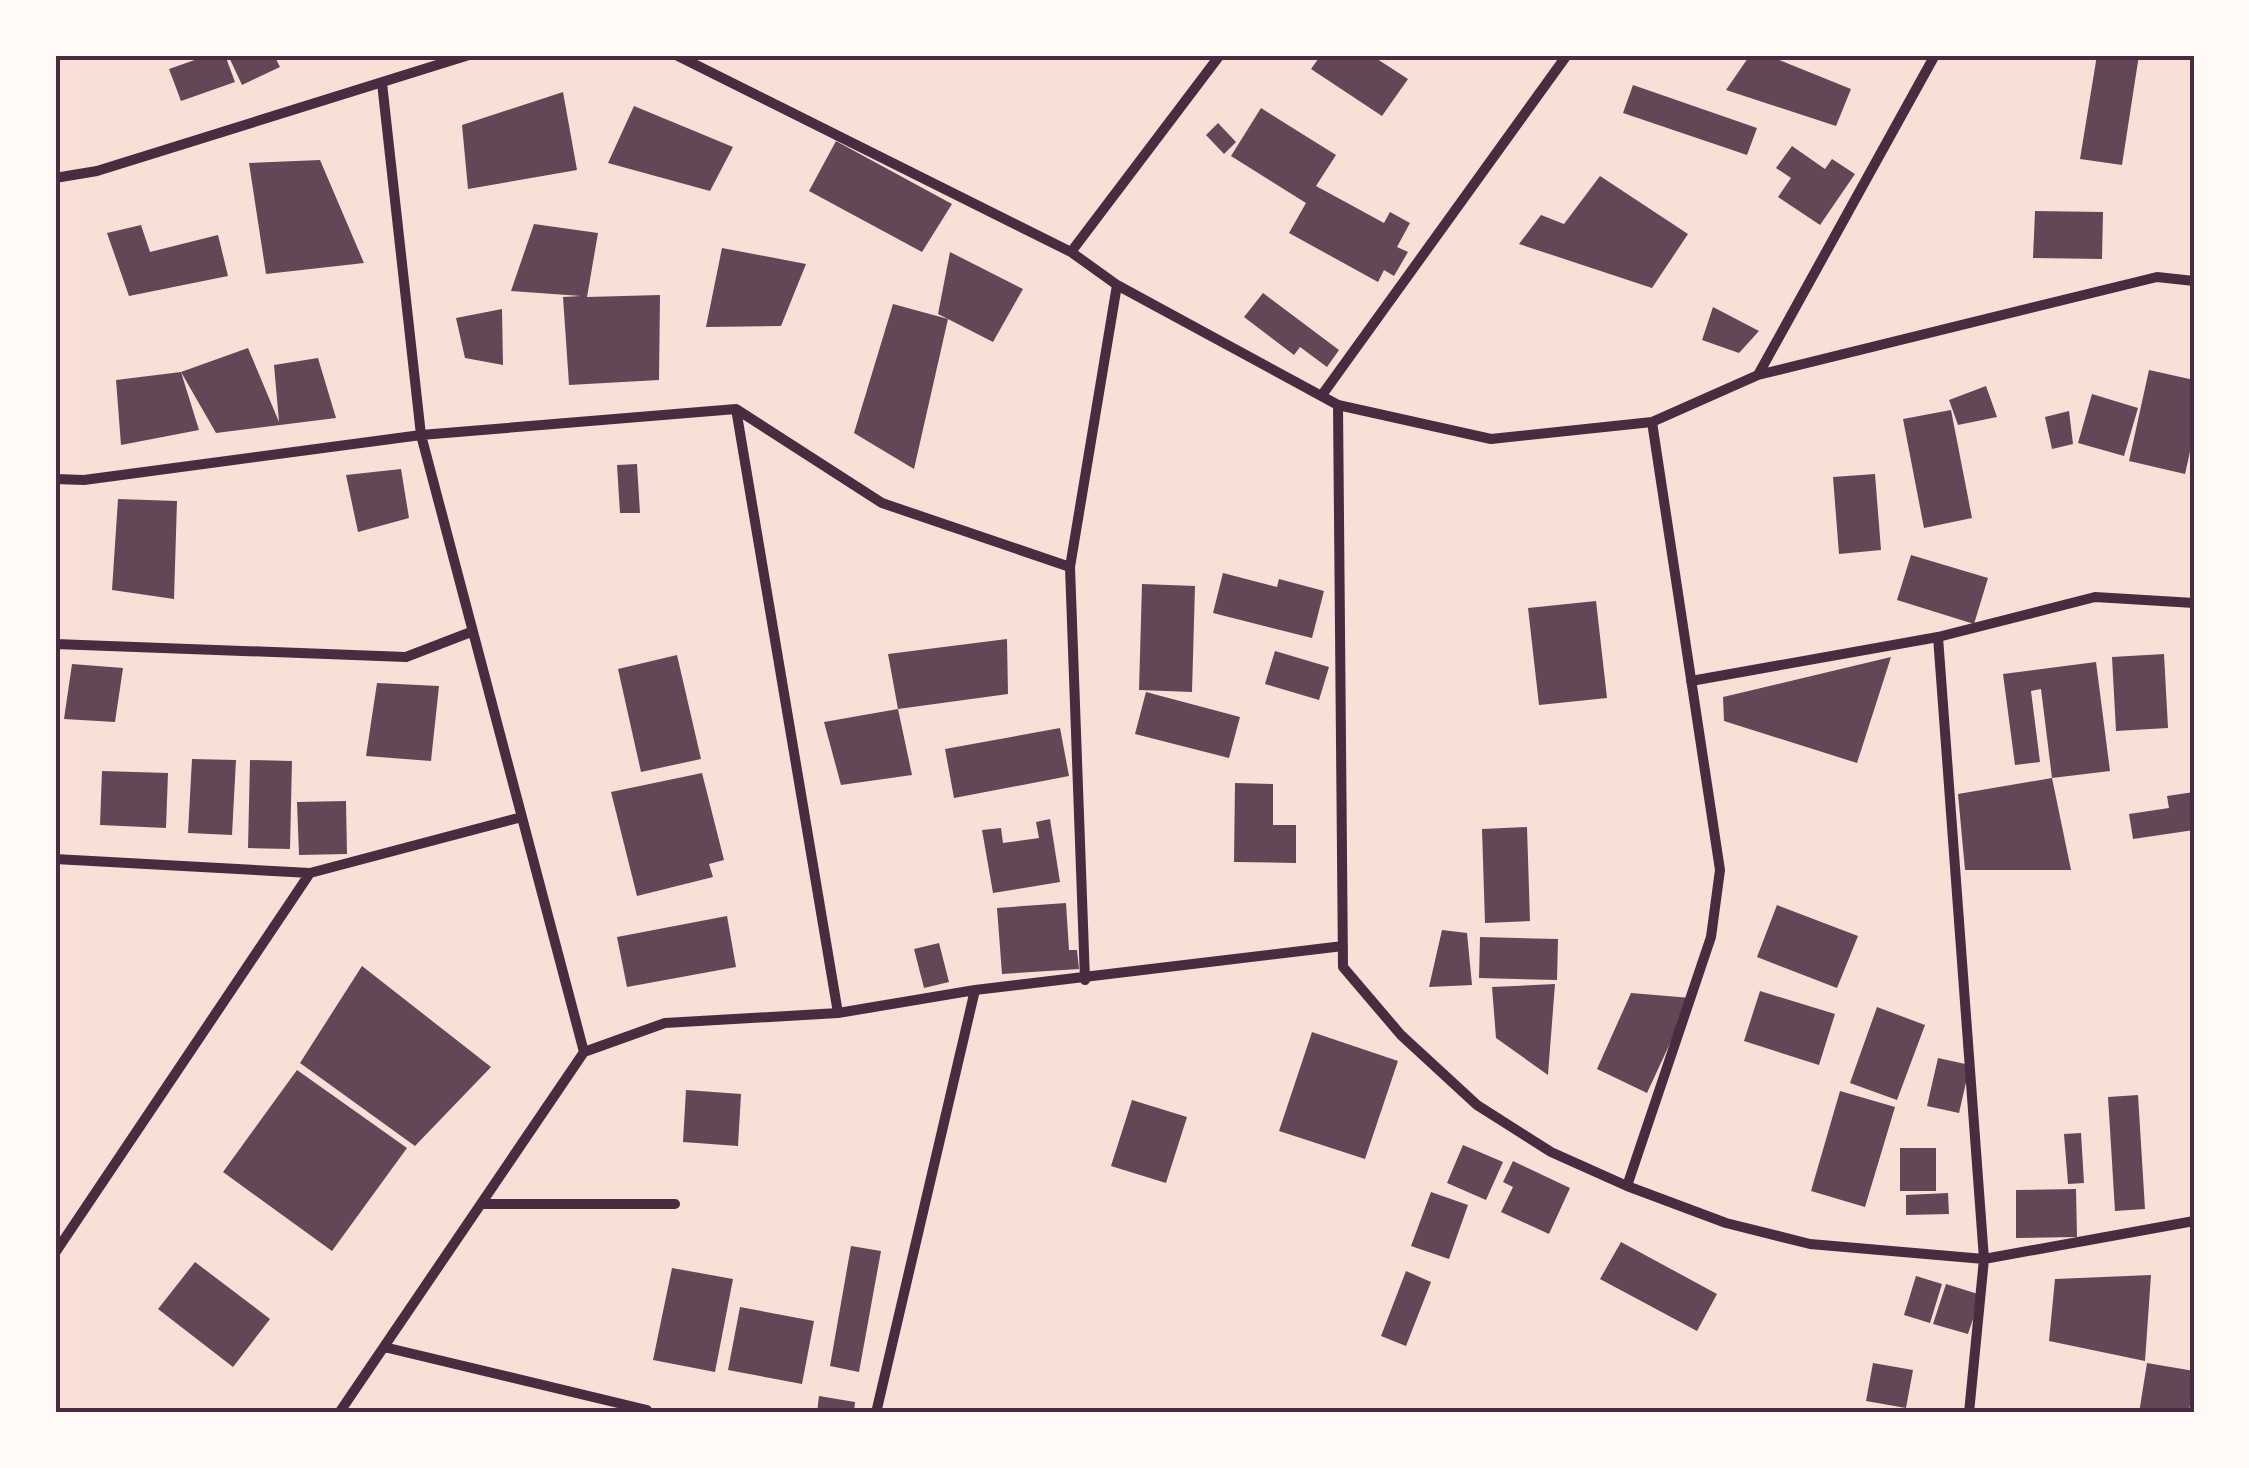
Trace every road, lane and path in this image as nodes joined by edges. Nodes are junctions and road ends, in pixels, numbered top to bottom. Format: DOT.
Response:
graph roads {
  1 [pos="468,55"];
  2 [pos="676,55"];
  3 [pos="1220,55"];
  4 [pos="1567,55"];
  5 [pos="1935,55"];
  6 [pos="382,84"];
  7 [pos="55,178"];
  8 [pos="1071,252"];
  9 [pos="2194,280"];
  10 [pos="1117,285"];
  11 [pos="1758,375"];
  12 [pos="1322,395"];
  13 [pos="1338,405"];
  14 [pos="736,409"];
  15 [pos="1652,422"];
  16 [pos="421,435"];
  17 [pos="55,479"];
  18 [pos="1070,567"];
  19 [pos="2194,607"];
  20 [pos="471,632"];
  21 [pos="1938,637"];
  22 [pos="55,644"];
  23 [pos="1691,680"];
  24 [pos="522,817"];
  25 [pos="55,858"];
  26 [pos="310,873"];
  27 [pos="1343,946"];
  28 [pos="1084,980"];
  29 [pos="975,990"];
  30 [pos="838,1013"];
  31 [pos="584,1052"];
  32 [pos="1627,1186"];
  33 [pos="480,1204"];
  34 [pos="675,1204"];
  35 [pos="2194,1221"];
  36 [pos="55,1253"];
  37 [pos="1984,1260"];
  38 [pos="384,1347"];
  39 [pos="647,1410"];
  40 [pos="339,1413"];
  41 [pos="876,1413"];
  42 [pos="1969,1413"];
  1 -- 6 [label="street"];
  2 -- 8 [label="street"];
  3 -- 8 [label="street"];
  4 -- 12 [label="street"];
  5 -- 11 [label="street"];
  6 -- 7 [label="street"];
  6 -- 16 [label="street"];
  8 -- 10 [label="street"];
  9 -- 11 [label="street"];
  10 -- 12 [label="street"];
  10 -- 18 [label="street"];
  11 -- 15 [label="street"];
  12 -- 13 [label="street"];
  13 -- 15 [label="street"];
  13 -- 27 [label="street"];
  14 -- 16 [label="street"];
  14 -- 18 [label="street"];
  14 -- 30 [label="street"];
  15 -- 23 [label="street"];
  16 -- 17 [label="street"];
  16 -- 20 [label="street"];
  18 -- 28 [label="street"];
  19 -- 21 [label="street"];
  20 -- 22 [label="street"];
  20 -- 24 [label="street"];
  21 -- 23 [label="street"];
  21 -- 37 [label="street"];
  23 -- 32 [label="street"];
  24 -- 26 [label="street"];
  24 -- 31 [label="street"];
  25 -- 26 [label="street"];
  26 -- 36 [label="street"];
  27 -- 28 [label="street"];
  27 -- 32 [label="street"];
  28 -- 29 [label="street"];
  29 -- 30 [label="street"];
  29 -- 41 [label="street"];
  30 -- 31 [label="street"];
  31 -- 33 [label="street"];
  32 -- 37 [label="street"];
  33 -- 34 [label="street"];
  33 -- 38 [label="street"];
  35 -- 37 [label="street"];
  37 -- 42 [label="street"];
  38 -- 39 [label="street"];
  38 -- 40 [label="street"];
}
